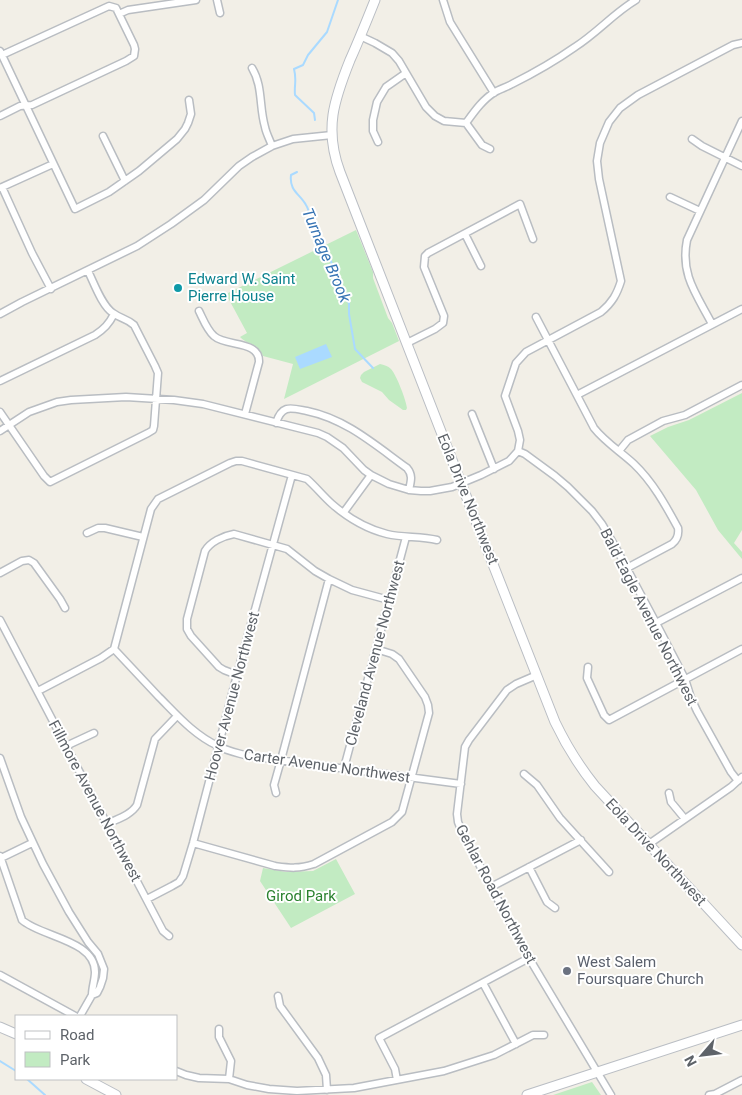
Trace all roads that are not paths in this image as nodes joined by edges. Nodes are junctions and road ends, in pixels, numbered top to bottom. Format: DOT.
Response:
graph roads {
  1 [pos="196,0"];
  2 [pos="217,0"];
  3 [pos="375,0"];
  4 [pos="443,0"];
  5 [pos="636,0"];
  6 [pos="220,13"];
  7 [pos="120,14"];
  8 [pos="360,36"];
  9 [pos="742,43"];
  10 [pos="1,53"];
  11 [pos="252,68"];
  12 [pos="406,73"];
  13 [pos="494,93"];
  14 [pos="190,100"];
  15 [pos="26,106"];
  16 [pos="0,116"];
  17 [pos="742,121"];
  18 [pos="466,123"];
  19 [pos="332,135"];
  20 [pos="103,136"];
  21 [pos="692,139"];
  22 [pos="378,142"];
  23 [pos="272,146"];
  24 [pos="490,149"];
  25 [pos="725,157"];
  26 [pos="53,164"];
  27 [pos="742,166"];
  28 [pos="125,181"];
  29 [pos="1,188"];
  30 [pos="670,197"];
  31 [pos="700,211"];
  32 [pos="465,234"];
  33 [pos="533,239"];
  34 [pos="481,266"];
  35 [pos="88,271"];
  36 [pos="51,288"];
  37 [pos="742,309"];
  38 [pos="199,311"];
  39 [pos="0,314"];
  40 [pos="114,314"];
  41 [pos="536,317"];
  42 [pos="712,324"];
  43 [pos="548,340"];
  44 [pos="407,343"];
  45 [pos="0,382"];
  46 [pos="742,385"];
  47 [pos="577,395"];
  48 [pos="156,398"];
  49 [pos="0,412"];
  50 [pos="245,414"];
  51 [pos="472,414"];
  52 [pos="276,423"];
  53 [pos="9,425"];
  54 [pos="0,431"];
  55 [pos="619,450"];
  56 [pos="518,451"];
  57 [pos="494,469"];
  58 [pos="292,475"];
  59 [pos="371,475"];
  60 [pos="461,483"];
  61 [pos="409,490"];
  62 [pos="344,512"];
  63 [pos="87,533"];
  64 [pos="143,537"];
  65 [pos="406,538"];
  66 [pos="437,540"];
  67 [pos="272,544"];
  68 [pos="627,568"];
  69 [pos="0,573"];
  70 [pos="742,578"];
  71 [pos="329,579"];
  72 [pos="389,600"];
  73 [pos="65,608"];
  74 [pos="0,620"];
  75 [pos="656,624"];
  76 [pos="114,649"];
  77 [pos="376,649"];
  78 [pos="742,649"];
  79 [pos="588,667"];
  80 [pos="537,674"];
  81 [pos="237,675"];
  82 [pos="685,679"];
  83 [pos="38,692"];
  84 [pos="177,716"];
  85 [pos="94,733"];
  86 [pos="66,746"];
  87 [pos="218,746"];
  88 [pos="0,758"];
  89 [pos="281,760"];
  90 [pos="344,768"];
  91 [pos="524,774"];
  92 [pos="411,777"];
  93 [pos="740,779"];
  94 [pos="461,784"];
  95 [pos="276,793"];
  96 [pos="669,793"];
  97 [pos="685,819"];
  98 [pos="107,824"];
  99 [pos="581,840"];
  100 [pos="32,843"];
  101 [pos="193,843"];
  102 [pos="649,844"];
  103 [pos="1,857"];
  104 [pos="529,868"];
  105 [pos="609,872"];
  106 [pos="491,887"];
  107 [pos="147,899"];
  108 [pos="555,908"];
  109 [pos="169,936"];
  110 [pos="742,945"];
  111 [pos="529,958"];
  112 [pos="0,975"];
  113 [pos="483,982"];
  114 [pos="92,995"];
  115 [pos="278,996"];
  116 [pos="73,1015"];
  117 [pos="81,1015"];
  118 [pos="742,1025"];
  119 [pos="0,1027"];
  120 [pos="220,1029"];
  121 [pos="15,1034"];
  122 [pos="544,1035"];
  123 [pos="516,1044"];
  124 [pos="178,1072"];
  125 [pos="598,1072"];
  126 [pos="229,1079"];
  127 [pos="88,1080"];
  128 [pos="397,1080"];
  129 [pos="742,1080"];
  130 [pos="327,1090"];
  131 [pos="116,1095"];
  132 [pos="527,1095"];
  133 [pos="611,1095"];
  134 [pos="713,1095"];
  1 -- 7 [label="street"];
  2 -- 6 [label="street"];
  3 -- 8 [label="main road, Eola Drive Northwest"];
  4 -- 13 [label="street"];
  5 -- 13 [label="street"];
  7 -- 10 [label="street"];
  7 -- 15 [label="street"];
  8 -- 12 [label="street"];
  8 -- 19 [label="main road, Eola Drive Northwest"];
  9 -- 43 [label="street"];
  10 -- 15 [label="street"];
  11 -- 23 [label="street"];
  12 -- 18 [label="street"];
  12 -- 22 [label="street"];
  13 -- 18 [label="street"];
  14 -- 28 [label="street"];
  15 -- 16 [label="street"];
  15 -- 26 [label="street"];
  17 -- 25 [label="street"];
  18 -- 24 [label="street"];
  19 -- 23 [label="street"];
  19 -- 44 [label="main road, Eola Drive Northwest"];
  20 -- 28 [label="street"];
  21 -- 25 [label="street"];
  23 -- 35 [label="street"];
  25 -- 27 [label="street"];
  25 -- 31 [label="street"];
  26 -- 28 [label="street"];
  26 -- 29 [label="street"];
  29 -- 36 [label="street"];
  30 -- 31 [label="street"];
  31 -- 42 [label="street"];
  32 -- 33 [label="street"];
  32 -- 34 [label="street"];
  32 -- 44 [label="street"];
  35 -- 36 [label="street"];
  35 -- 40 [label="street"];
  36 -- 39 [label="street"];
  37 -- 42 [label="street"];
  38 -- 50 [label="street"];
  40 -- 45 [label="street"];
  40 -- 48 [label="street"];
  41 -- 43 [label="street"];
  42 -- 47 [label="street"];
  43 -- 47 [label="street"];
  43 -- 56 [label="street"];
  44 -- 60 [label="main road, Eola Drive Northwest"];
  46 -- 55 [label="street"];
  47 -- 55 [label="street"];
  48 -- 50 [label="street"];
  48 -- 53 [label="street"];
  48 -- 53 [label="street"];
  49 -- 53 [label="street"];
  50 -- 52 [label="street"];
  51 -- 57 [label="street"];
  52 -- 59 [label="street"];
  52 -- 61 [label="street"];
  53 -- 54 [label="street"];
  55 -- 68 [label="street"];
  56 -- 57 [label="street"];
  56 -- 68 [label="street, Bald Eagle Avenue Northwest"];
  57 -- 60 [label="street"];
  58 -- 62 [label="street"];
  58 -- 64 [label="street"];
  58 -- 67 [label="street, Hoover Avenue Northwest"];
  59 -- 61 [label="street"];
  59 -- 62 [label="street"];
  60 -- 61 [label="street"];
  60 -- 80 [label="main road, Eola Drive Northwest"];
  62 -- 65 [label="street"];
  63 -- 64 [label="street"];
  64 -- 76 [label="street"];
  65 -- 66 [label="street"];
  65 -- 72 [label="street, Cleveland Avenue Northwest"];
  67 -- 71 [label="street"];
  67 -- 81 [label="street, Hoover Avenue Northwest"];
  67 -- 81 [label="street"];
  68 -- 75 [label="street, Bald Eagle Avenue Northwest"];
  69 -- 73 [label="street"];
  70 -- 75 [label="street"];
  71 -- 72 [label="street"];
  71 -- 89 [label="street"];
  72 -- 77 [label="street, Cleveland Avenue Northwest"];
  74 -- 83 [label="street, Fillmore Avenue Northwest"];
  75 -- 82 [label="street, Bald Eagle Avenue Northwest"];
  76 -- 83 [label="street"];
  76 -- 84 [label="street, Carter Avenue Northwest"];
  77 -- 90 [label="street, Cleveland Avenue Northwest"];
  77 -- 92 [label="street"];
  78 -- 82 [label="street"];
  79 -- 82 [label="street"];
  80 -- 94 [label="street, Gehlar Road Northwest"];
  80 -- 102 [label="main road, Eola Drive Northwest"];
  81 -- 87 [label="street, Hoover Avenue Northwest"];
  82 -- 93 [label="street, Bald Eagle Avenue Northwest"];
  83 -- 86 [label="street, Fillmore Avenue Northwest"];
  84 -- 87 [label="street, Carter Avenue Northwest"];
  84 -- 98 [label="street"];
  85 -- 86 [label="street"];
  86 -- 98 [label="street, Fillmore Avenue Northwest"];
  87 -- 89 [label="street, Carter Avenue Northwest"];
  87 -- 101 [label="street, Hoover Avenue Northwest"];
  88 -- 100 [label="street"];
  89 -- 90 [label="street, Carter Avenue Northwest"];
  89 -- 95 [label="street"];
  90 -- 92 [label="street, Carter Avenue Northwest"];
  91 -- 99 [label="street"];
  92 -- 94 [label="street, Carter Avenue Northwest"];
  92 -- 101 [label="street"];
  93 -- 97 [label="street"];
  94 -- 106 [label="street, Gehlar Road Northwest"];
  96 -- 97 [label="street"];
  97 -- 102 [label="street"];
  98 -- 107 [label="street, Fillmore Avenue Northwest"];
  99 -- 104 [label="street"];
  99 -- 105 [label="street"];
  100 -- 103 [label="street"];
  100 -- 114 [label="street"];
  101 -- 107 [label="street, Hoover Avenue Northwest"];
  102 -- 110 [label="main road, Eola Drive Northwest"];
  103 -- 114 [label="street"];
  104 -- 106 [label="street"];
  104 -- 108 [label="street"];
  106 -- 111 [label="street, Gehlar Road Northwest"];
  107 -- 109 [label="street, Fillmore Avenue Northwest"];
  111 -- 113 [label="street"];
  111 -- 125 [label="street, Gehlar Road Northwest"];
  112 -- 116 [label="street"];
  113 -- 123 [label="street"];
  113 -- 128 [label="street"];
  114 -- 117 [label="street"];
  115 -- 130 [label="street"];
  118 -- 125 [label="main road"];
  119 -- 121 [label="main road"];
  120 -- 126 [label="street"];
  122 -- 123 [label="street"];
  123 -- 128 [label="street"];
  124 -- 126 [label="street"];
  125 -- 132 [label="main road"];
  125 -- 133 [label="street, Gehlar Road Northwest"];
  126 -- 130 [label="street"];
  127 -- 131 [label="main road"];
  128 -- 130 [label="street"];
  129 -- 134 [label="street"];
}
